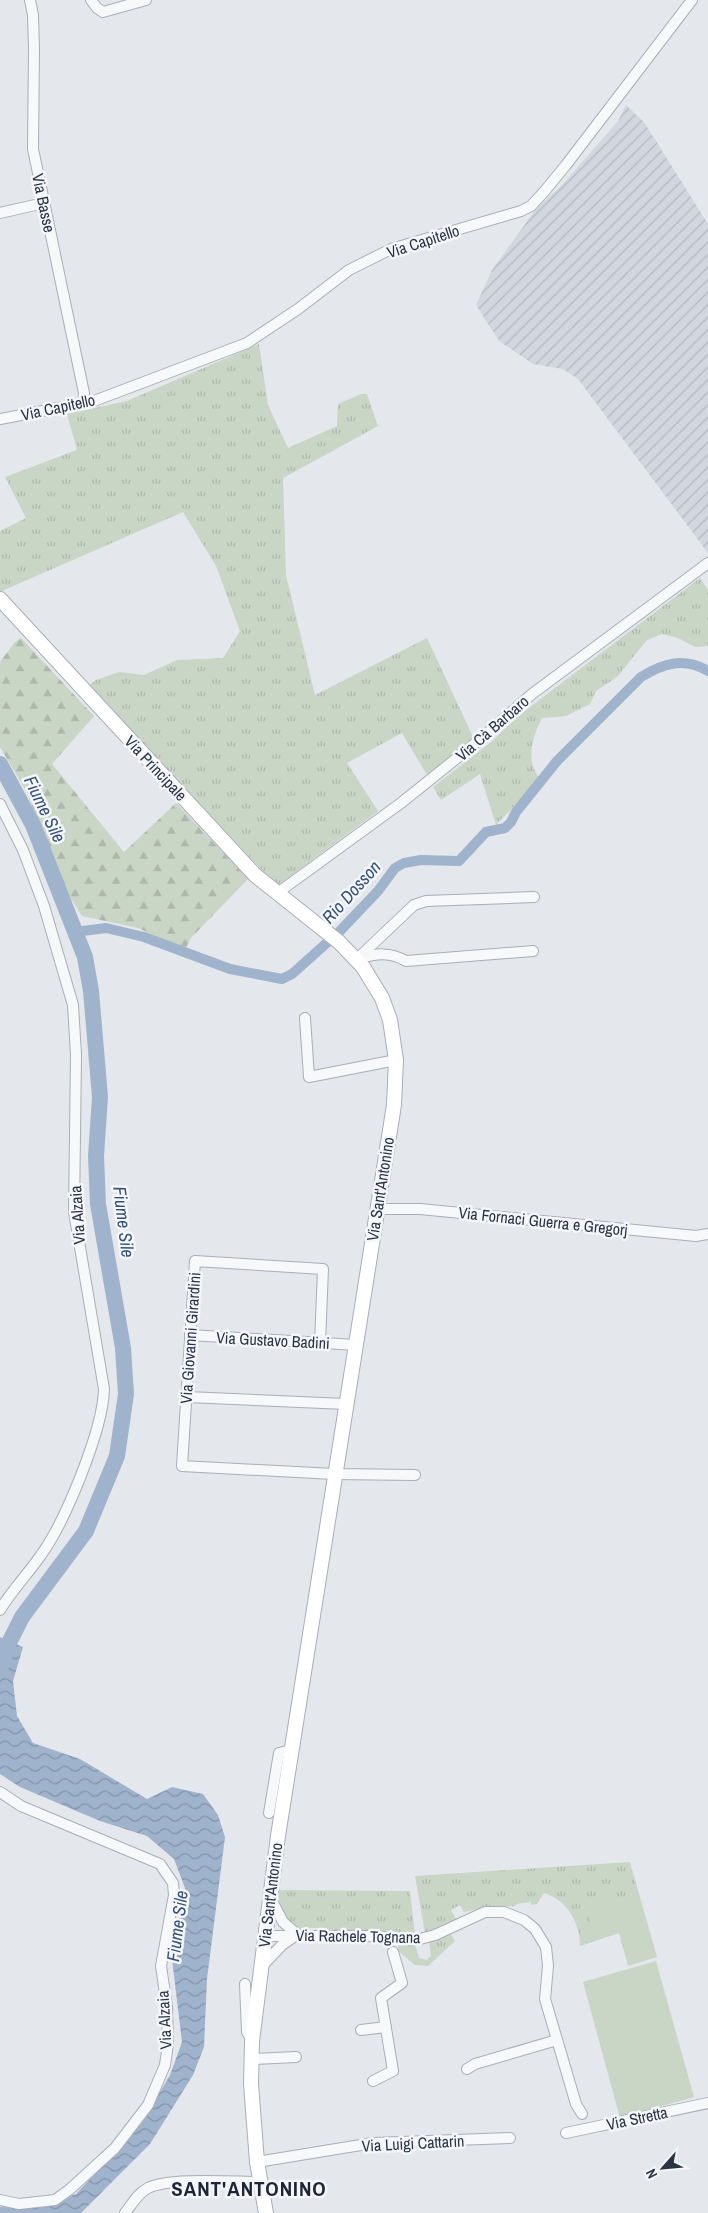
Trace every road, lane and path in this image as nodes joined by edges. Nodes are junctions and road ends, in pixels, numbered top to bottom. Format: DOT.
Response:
graph roads {
  1 [pos="30,0"];
  2 [pos="91,0"];
  3 [pos="146,0"];
  4 [pos="692,0"];
  5 [pos="44,202"];
  6 [pos="0,214"];
  7 [pos="83,403"];
  8 [pos="0,419"];
  9 [pos="708,563"];
  10 [pos="0,599"];
  11 [pos="0,804"];
  12 [pos="276,894"];
  13 [pos="534,897"];
  14 [pos="321,929"];
  15 [pos="533,951"];
  16 [pos="356,960"];
  17 [pos="305,1018"];
  18 [pos="396,1060"];
  19 [pos="377,1209"];
  20 [pos="708,1234"];
  21 [pos="190,1335"];
  22 [pos="320,1343"];
  23 [pos="356,1345"];
  24 [pos="187,1397"];
  25 [pos="346,1404"];
  26 [pos="334,1474"];
  27 [pos="415,1475"];
  28 [pos="0,1610"];
  29 [pos="291,1750"];
  30 [pos="0,1792"];
  31 [pos="269,1813"];
  32 [pos="270,1895"];
  33 [pos="265,1936"];
  34 [pos="298,1936"];
  35 [pos="393,1952"];
  36 [pos="261,1967"];
  37 [pos="245,1984"];
  38 [pos="386,2027"];
  39 [pos="361,2030"];
  40 [pos="557,2040"];
  41 [pos="252,2041"];
  42 [pos="296,2058"];
  43 [pos="252,2059"];
  44 [pos="467,2069"];
  45 [pos="373,2081"];
  46 [pos="708,2103"];
  47 [pos="582,2114"];
  48 [pos="566,2133"];
  49 [pos="510,2138"];
  50 [pos="257,2162"];
  51 [pos="259,2182"];
  52 [pos="0,2200"];
  53 [pos="125,2213"];
  54 [pos="266,2213"];
  1 -- 5 [label="street, Via Basse"];
  2 -- 3 [label="street"];
  4 -- 7 [label="street, Via Capitello"];
  5 -- 6 [label="street"];
  5 -- 7 [label="street, Via Basse"];
  7 -- 8 [label="street, Via Capitello"];
  9 -- 12 [label="street, Via Cà Barbaro"];
  10 -- 12 [label="main road, Via Principale"];
  11 -- 28 [label="street, Via Alzaia"];
  12 -- 14 [label="main road, Via Principale"];
  13 -- 16 [label="street"];
  14 -- 16 [label="main road, Via Sant'Antonino"];
  15 -- 16 [label="street"];
  16 -- 18 [label="main road, Via Sant'Antonino"];
  17 -- 18 [label="street"];
  18 -- 19 [label="main road, Via Sant'Antonino"];
  19 -- 20 [label="street, Via Fornaci Guerra e Gregorj"];
  19 -- 23 [label="main road, Via Sant'Antonino"];
  21 -- 22 [label="street, Via Gustavo Badini"];
  21 -- 22 [label="street, Via Giovanni Girardini"];
  21 -- 24 [label="street, Via Giovanni Girardini"];
  22 -- 23 [label="street, Via Gustavo Badini"];
  23 -- 25 [label="main road, Via Sant'Antonino"];
  24 -- 25 [label="street"];
  24 -- 26 [label="street, Via Giovanni Girardini"];
  25 -- 26 [label="main road, Via Sant'Antonino"];
  26 -- 27 [label="street"];
  26 -- 29 [label="main road, Via Sant'Antonino"];
  29 -- 31 [label="street"];
  29 -- 32 [label="main road, Via Sant'Antonino"];
  30 -- 52 [label="street, Via Alzaia"];
  32 -- 33 [label="main road, Via Sant'Antonino"];
  32 -- 34 [label="street"];
  33 -- 34 [label="street, Via Rachele Tognana"];
  33 -- 36 [label="main road, Via Sant'Antonino"];
  34 -- 36 [label="street"];
  34 -- 40 [label="street, Via Rachele Tognana"];
  35 -- 38 [label="street"];
  36 -- 41 [label="main road, Via Sant'Antonino"];
  37 -- 41 [label="street, Via Sant'Antonino"];
  38 -- 39 [label="street"];
  38 -- 45 [label="street"];
  40 -- 44 [label="street"];
  40 -- 47 [label="street, Via Rachele Tognana"];
  41 -- 43 [label="main road, Via Sant'Antonino"];
  42 -- 43 [label="street"];
  43 -- 50 [label="main road, Via Sant'Antonino"];
  46 -- 48 [label="street, Via Stretta"];
  49 -- 50 [label="street, Via Luigi Cattarin"];
  50 -- 51 [label="main road, Via Sant'Antonino"];
  51 -- 53 [label="street"];
  51 -- 54 [label="main road, Via Sant'Antonino"];
}
